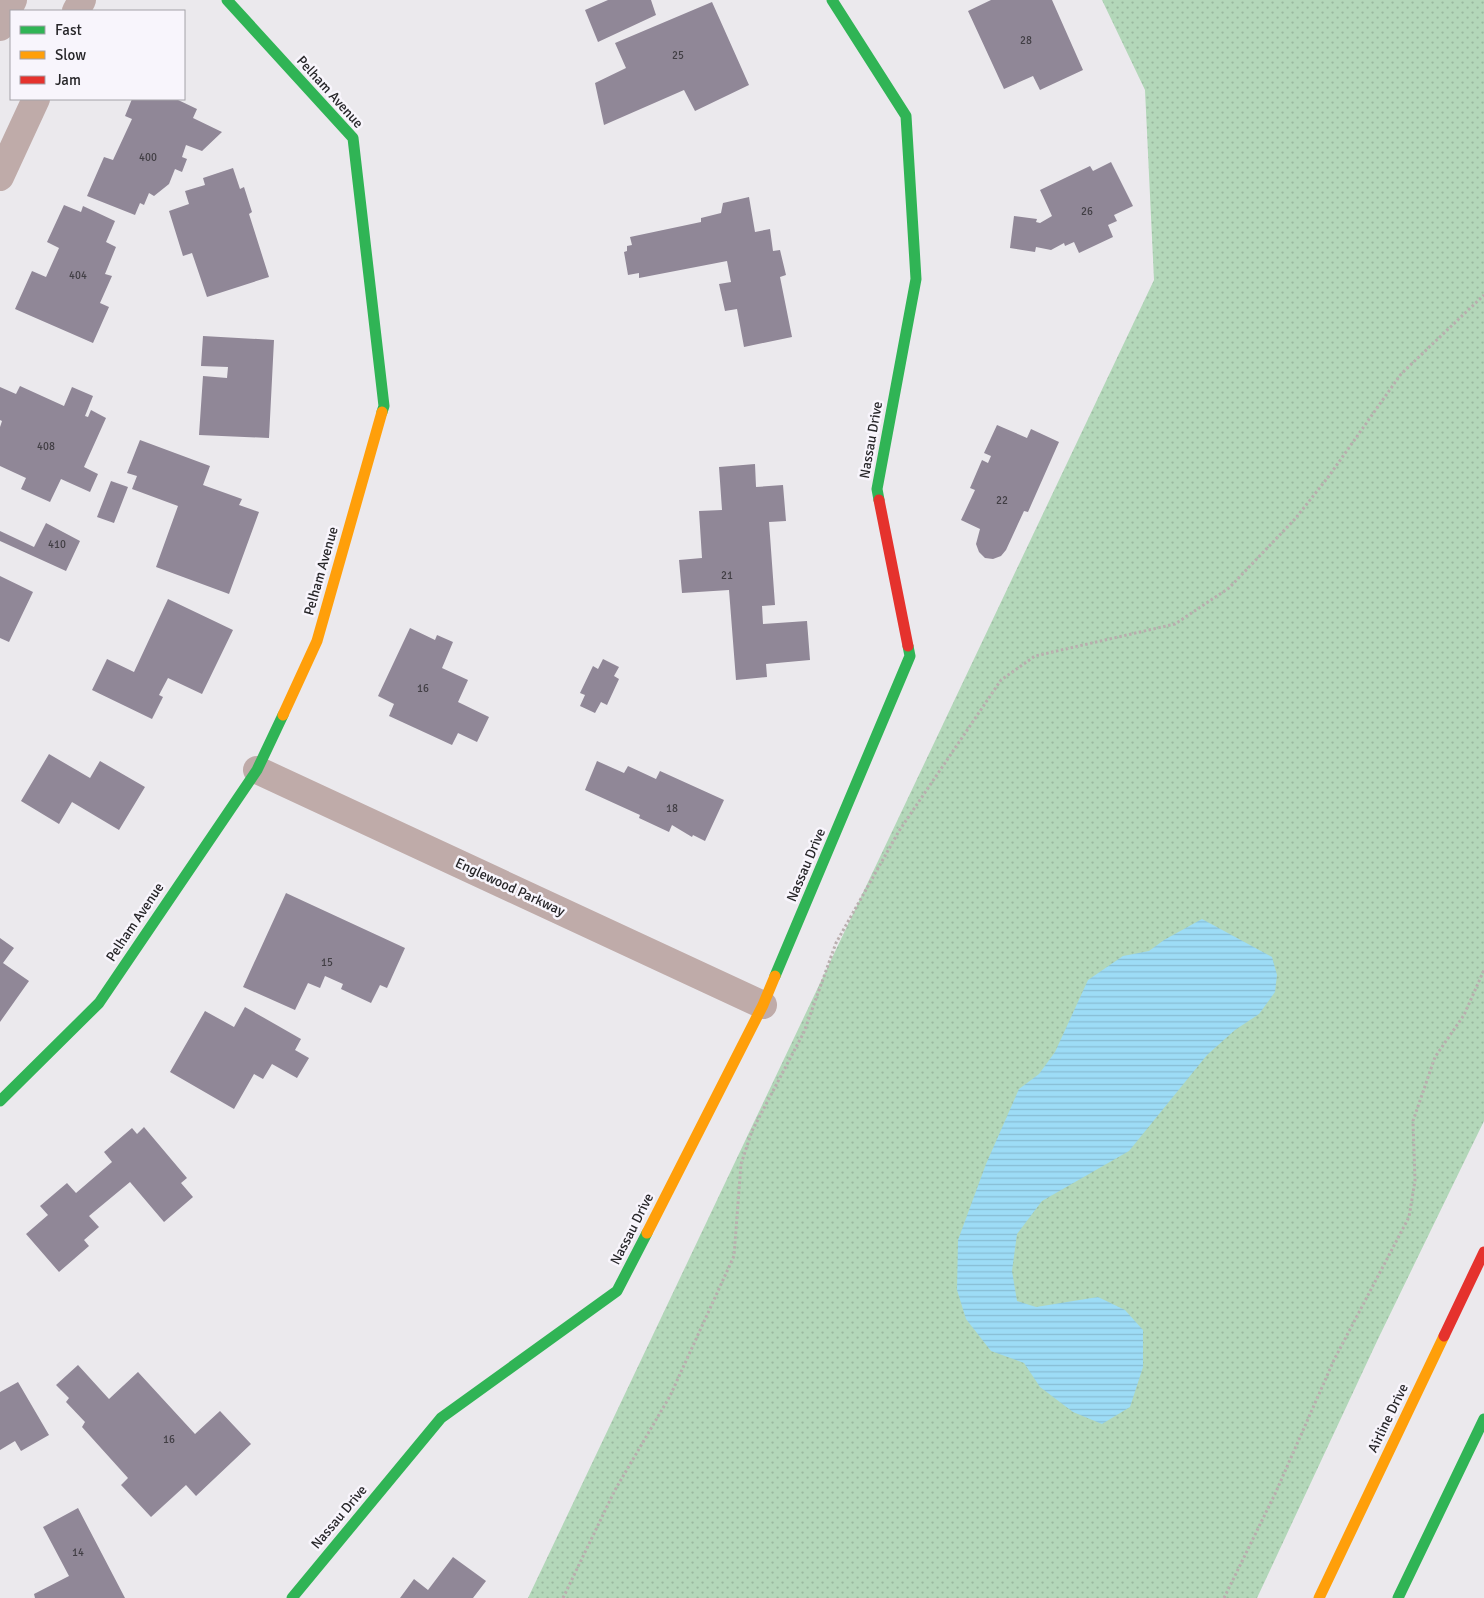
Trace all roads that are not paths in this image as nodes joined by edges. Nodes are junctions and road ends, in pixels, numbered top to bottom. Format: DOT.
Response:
graph roads {
  1 [pos="12,0"];
  2 [pos="227,0"];
  3 [pos="832,0"];
  4 [pos="0,27"];
  5 [pos="36,100"];
  6 [pos="0,177"];
  7 [pos="257,770"];
  8 [pos="763,1005"];
  9 [pos="0,1101"];
  10 [pos="1484,1252"];
  11 [pos="1484,1419"];
  12 [pos="292,1598"];
  13 [pos="1319,1598"];
  14 [pos="1398,1598"];
  1 -- 4 [label="street"];
  2 -- 7 [label="main road, Pelham Avenue"];
  3 -- 8 [label="main road, Nassau Drive"];
  5 -- 6 [label="street"];
  7 -- 8 [label="street, Englewood Parkway"];
  7 -- 9 [label="main road, Pelham Avenue"];
  8 -- 12 [label="main road, Nassau Drive"];
  10 -- 13 [label="main road, Airline Drive"];
  11 -- 14 [label="main road"];
}
